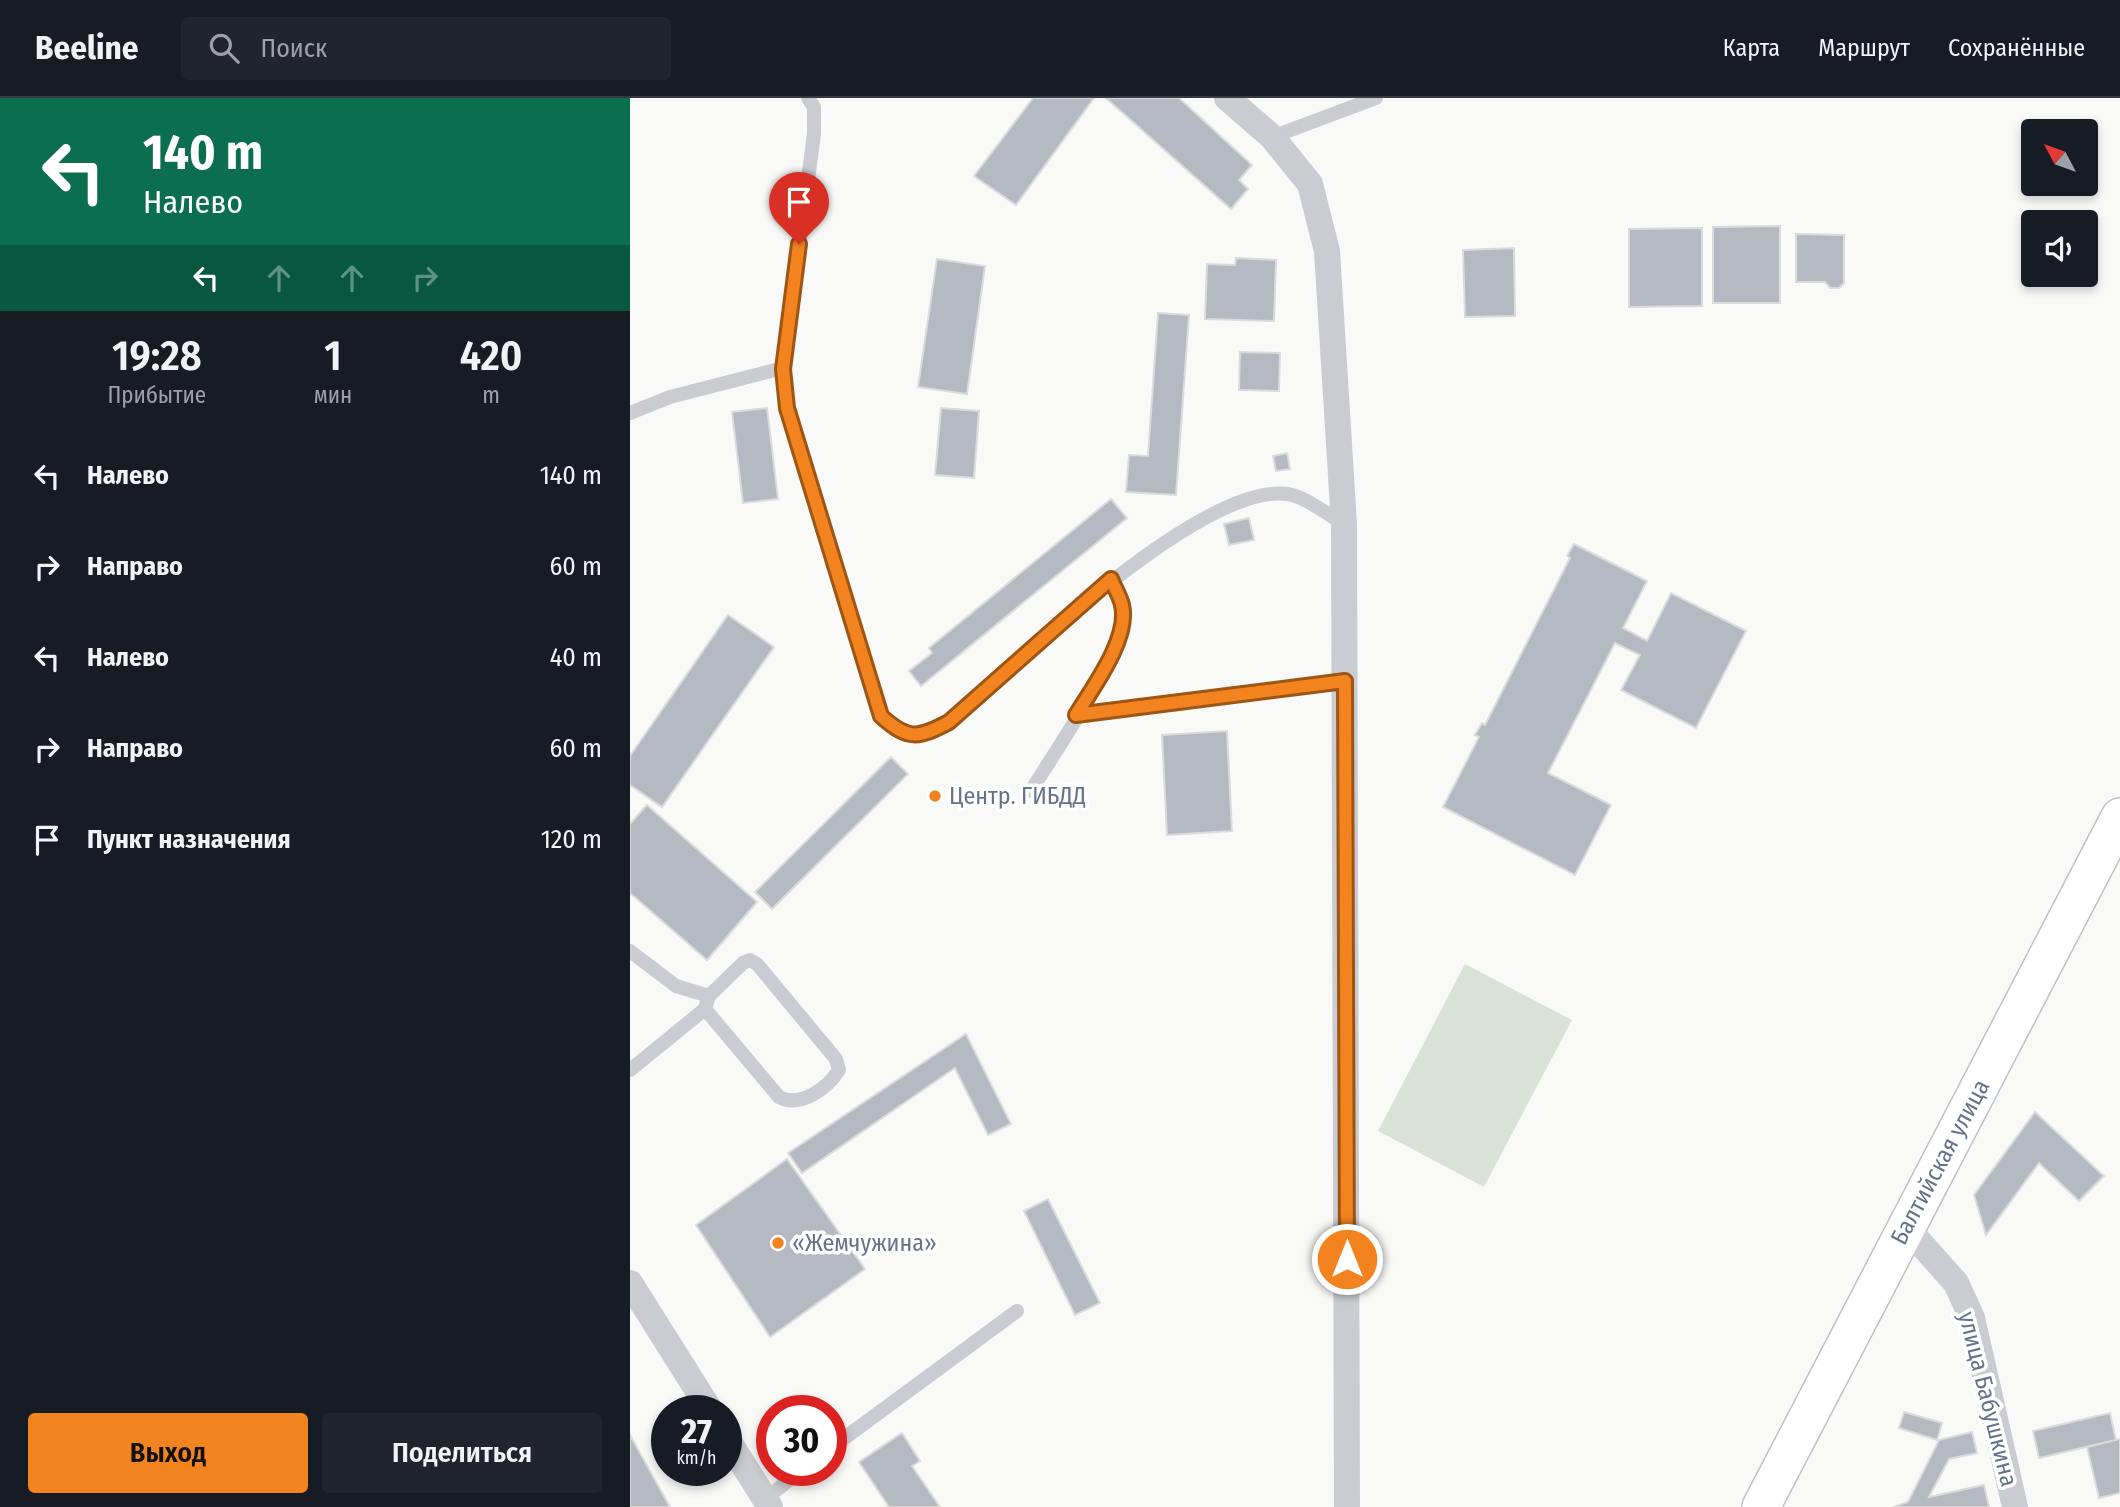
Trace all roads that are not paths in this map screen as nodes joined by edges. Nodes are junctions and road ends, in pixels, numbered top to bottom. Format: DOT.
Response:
graph roads {
  1 [pos="808,98"];
  2 [pos="1227,98"];
  3 [pos="1376,98"];
  4 [pos="1272,136"];
  5 [pos="783,369"];
  6 [pos="630,413"];
  7 [pos="1344,524"];
  8 [pos="1111,579"];
  9 [pos="1345,681"];
  10 [pos="1076,715"];
  11 [pos="1031,791"];
  12 [pos="2120,817"];
  13 [pos="630,951"];
  14 [pos="707,1002"];
  15 [pos="630,1070"];
  16 [pos="1906,1227"];
  17 [pos="630,1283"];
  18 [pos="1017,1311"];
  19 [pos="701,1395"];
  20 [pos="847,1436"];
  21 [pos="742,1463"];
  22 [pos="785,1486"];
  23 [pos="767,1503"];
  24 [pos="1347,1507"];
  25 [pos="1761,1507"];
  26 [pos="2015,1507"];
  1 -- 5 [label="lane"];
  2 -- 4 [label="street"];
  3 -- 4 [label="lane"];
  4 -- 7 [label="street"];
  5 -- 6 [label="lane"];
  5 -- 8 [label="lane"];
  7 -- 8 [label="lane"];
  7 -- 9 [label="street"];
  8 -- 10 [label="lane"];
  9 -- 10 [label="lane"];
  9 -- 24 [label="street"];
  10 -- 11 [label="lane"];
  12 -- 16 [label="main road, Балтийская улица"];
  13 -- 14 [label="lane"];
  14 -- 14 [label="lane"];
  14 -- 15 [label="lane"];
  16 -- 25 [label="main road, Балтийская улица"];
  16 -- 26 [label="street, улица Бабушкина"];
  17 -- 19 [label="street"];
  18 -- 20 [label="lane"];
  21 -- 23 [label="street"];
  22 -- 23 [label="lane"];
}
